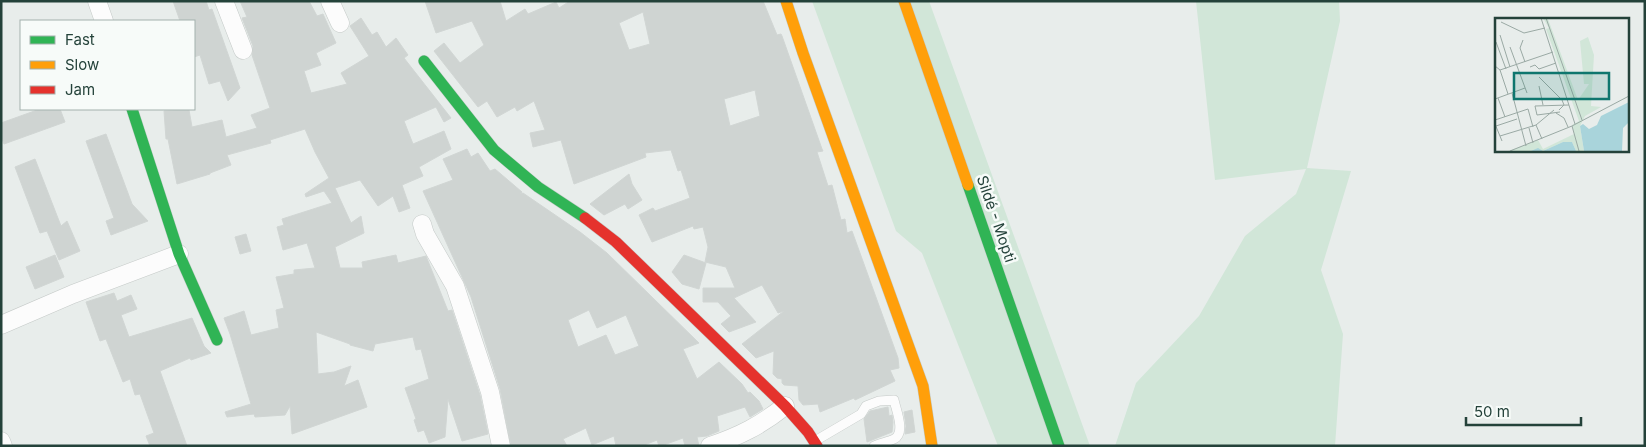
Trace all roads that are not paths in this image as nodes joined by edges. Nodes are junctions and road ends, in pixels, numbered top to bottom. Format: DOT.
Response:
graph roads {
  1 [pos="97,1"];
  2 [pos="224,1"];
  3 [pos="330,1"];
  4 [pos="786,1"];
  5 [pos="904,1"];
  6 [pos="104,20"];
  7 [pos="340,23"];
  8 [pos="243,50"];
  9 [pos="424,61"];
  10 [pos="132,110"];
  11 [pos="422,224"];
  12 [pos="179,254"];
  13 [pos="1,326"];
  14 [pos="217,340"];
  15 [pos="785,406"];
  16 [pos="1,442"];
  17 [pos="815,444"];
  18 [pos="3,446"];
  19 [pos="501,446"];
  20 [pos="710,446"];
  21 [pos="874,446"];
  22 [pos="932,446"];
  23 [pos="1059,446"];
  1 -- 6 [label="street"];
  2 -- 8 [label="street"];
  3 -- 7 [label="street"];
  4 -- 22 [label="street"];
  5 -- 23 [label="street, Sildé - Mopti"];
  9 -- 15 [label="street"];
  10 -- 12 [label="street"];
  11 -- 19 [label="street"];
  12 -- 13 [label="street"];
  12 -- 14 [label="street"];
  15 -- 17 [label="street"];
  15 -- 20 [label="street"];
  16 -- 18 [label="street"];
  17 -- 21 [label="lane"];
}
